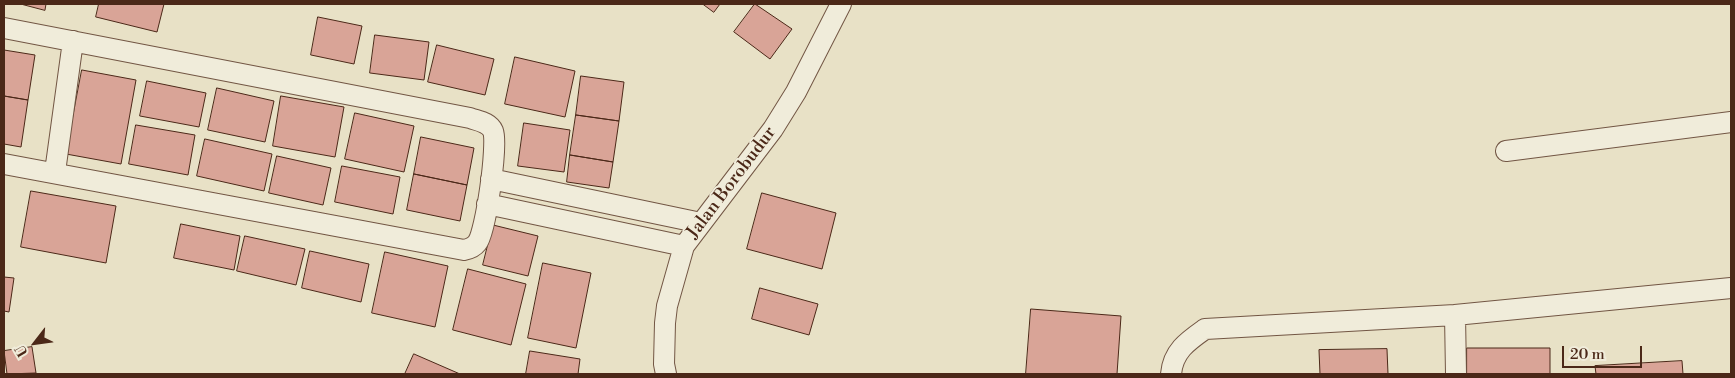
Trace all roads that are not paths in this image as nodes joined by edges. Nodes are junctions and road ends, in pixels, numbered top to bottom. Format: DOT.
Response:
graph roads {
  1 [pos="841,4"];
  2 [pos="4,28"];
  3 [pos="73,41"];
  4 [pos="1731,122"];
  5 [pos="1506,151"];
  6 [pos="4,164"];
  7 [pos="55,172"];
  8 [pos="491,179"];
  9 [pos="487,204"];
  10 [pos="701,223"];
  11 [pos="684,246"];
  12 [pos="1731,288"];
  13 [pos="1455,315"];
  14 [pos="666,374"];
  15 [pos="1171,374"];
  16 [pos="1456,374"];
  1 -- 10 [label="street, Jalan Borobudur"];
  2 -- 3 [label="street"];
  3 -- 7 [label="street"];
  3 -- 8 [label="street"];
  4 -- 5 [label="street"];
  6 -- 7 [label="street"];
  7 -- 9 [label="street"];
  8 -- 9 [label="street"];
  8 -- 10 [label="street"];
  9 -- 11 [label="street"];
  10 -- 11 [label="street, Jalan Borobudur"];
  11 -- 14 [label="street, Jalan Borobudur"];
  12 -- 13 [label="street"];
  13 -- 15 [label="street"];
  13 -- 16 [label="street"];
}
